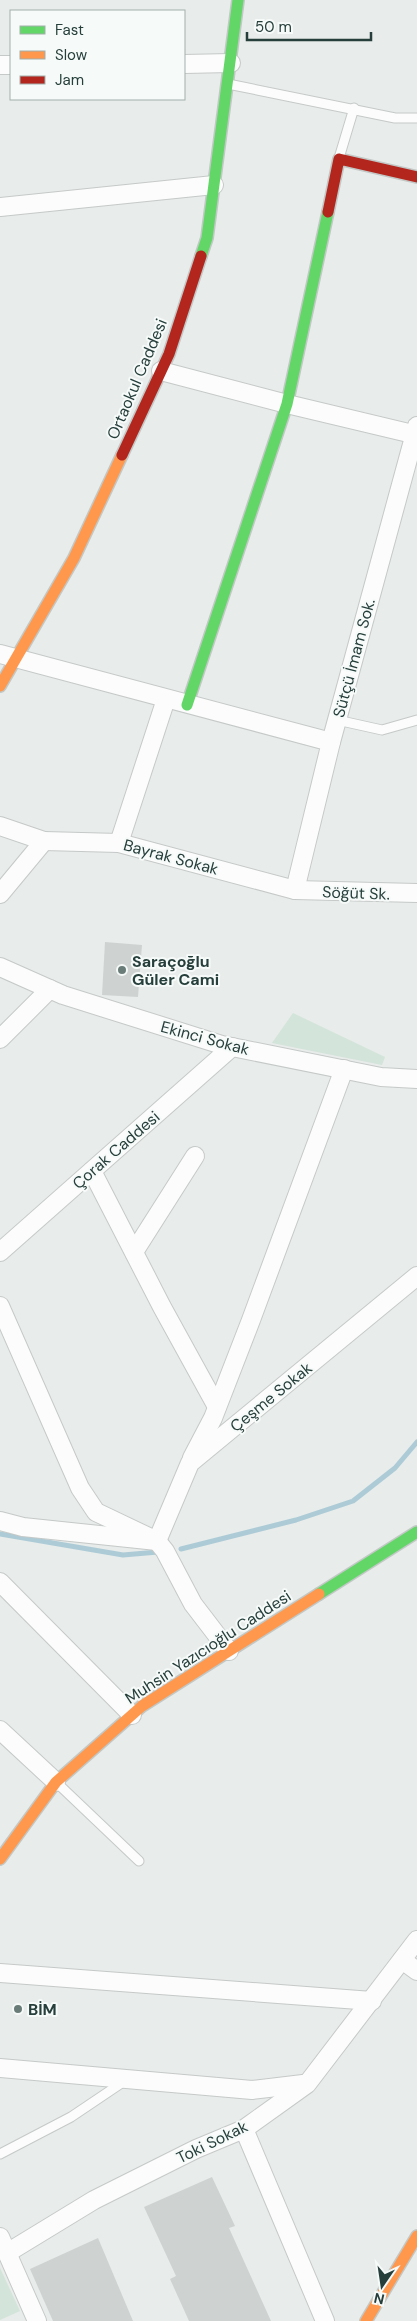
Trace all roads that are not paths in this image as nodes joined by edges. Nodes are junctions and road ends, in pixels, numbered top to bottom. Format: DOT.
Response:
graph roads {
  1 [pos="238,0"];
  2 [pos="231,63"];
  3 [pos="185,64"];
  4 [pos="228,84"];
  5 [pos="354,108"];
  6 [pos="417,118"];
  7 [pos="339,159"];
  8 [pos="417,178"];
  9 [pos="214,185"];
  10 [pos="0,206"];
  11 [pos="161,371"];
  12 [pos="287,404"];
  13 [pos="416,432"];
  14 [pos="8,657"];
  15 [pos="0,686"];
  16 [pos="166,699"];
  17 [pos="187,704"];
  18 [pos="337,720"];
  19 [pos="417,720"];
  20 [pos="331,742"];
  21 [pos="0,826"];
  22 [pos="44,841"];
  23 [pos="119,843"];
  24 [pos="295,890"];
  25 [pos="417,893"];
  26 [pos="0,894"];
  27 [pos="0,967"];
  28 [pos="50,990"];
  29 [pos="0,1039"];
  30 [pos="232,1047"];
  31 [pos="344,1069"];
  32 [pos="417,1079"];
  33 [pos="195,1156"];
  34 [pos="92,1171"];
  35 [pos="0,1252"];
  36 [pos="134,1252"];
  37 [pos="417,1276"];
  38 [pos="0,1306"];
  39 [pos="217,1407"];
  40 [pos="190,1462"];
  41 [pos="0,1521"];
  42 [pos="417,1532"];
  43 [pos="157,1542"];
  44 [pos="0,1582"];
  45 [pos="229,1651"];
  46 [pos="132,1716"];
  47 [pos="0,1730"];
  48 [pos="56,1782"];
  49 [pos="0,1859"];
  50 [pos="139,1861"];
  51 [pos="417,1940"];
  52 [pos="402,1960"];
  53 [pos="417,1971"];
  54 [pos="0,1973"];
  55 [pos="372,2000"];
  56 [pos="0,2068"];
  57 [pos="126,2080"];
  58 [pos="307,2084"];
  59 [pos="244,2129"];
  60 [pos="0,2154"];
  61 [pos="417,2236"];
  62 [pos="3,2245"];
  63 [pos="37,2321"];
  64 [pos="324,2321"];
  65 [pos="366,2321"];
  1 -- 2 [label="street, Ortaokul Caddesi"];
  2 -- 3 [label="street"];
  2 -- 4 [label="street, Ortaokul Caddesi"];
  4 -- 5 [label="lane"];
  4 -- 9 [label="street, Ortaokul Caddesi"];
  5 -- 6 [label="lane"];
  5 -- 7 [label="lane"];
  7 -- 8 [label="street"];
  7 -- 12 [label="street"];
  9 -- 10 [label="street"];
  9 -- 11 [label="street, Ortaokul Caddesi"];
  11 -- 12 [label="street"];
  11 -- 14 [label="street, Ortaokul Caddesi"];
  12 -- 13 [label="street"];
  12 -- 17 [label="street"];
  13 -- 18 [label="street, Sütçü İmam Sok."];
  14 -- 15 [label="street, Ortaokul Caddesi"];
  14 -- 16 [label="street"];
  16 -- 17 [label="street"];
  16 -- 23 [label="street"];
  17 -- 20 [label="street"];
  18 -- 19 [label="lane"];
  18 -- 20 [label="street, Sütçü İmam Sok."];
  20 -- 24 [label="street, Sütçü İmam Sok."];
  21 -- 22 [label="street, Bayrak Sokak"];
  22 -- 23 [label="street, Bayrak Sokak"];
  22 -- 26 [label="street"];
  23 -- 24 [label="street, Bayrak Sokak"];
  24 -- 25 [label="street, Söğüt Sk."];
  27 -- 28 [label="street, Ekinci Sokak"];
  28 -- 29 [label="street"];
  28 -- 30 [label="street, Ekinci Sokak"];
  30 -- 31 [label="street, Ekinci Sokak"];
  30 -- 34 [label="street, Çorak Caddesi"];
  31 -- 32 [label="street, Ekinci Sokak"];
  31 -- 39 [label="street"];
  33 -- 36 [label="street"];
  34 -- 35 [label="street, Çorak Caddesi"];
  34 -- 36 [label="street"];
  36 -- 39 [label="street"];
  37 -- 40 [label="street, Çeşme Sokak"];
  38 -- 43 [label="street"];
  39 -- 40 [label="street"];
  40 -- 43 [label="street, Çeşme Sokak"];
  41 -- 43 [label="street"];
  42 -- 45 [label="street, Muhsin Yazıcıoğlu Caddesi"];
  43 -- 45 [label="street"];
  44 -- 46 [label="street"];
  45 -- 46 [label="street, Muhsin Yazıcıoğlu Caddesi"];
  46 -- 48 [label="street, Muhsin Yazıcıoğlu Caddesi"];
  47 -- 48 [label="street"];
  48 -- 49 [label="street, Muhsin Yazıcıoğlu Caddesi"];
  48 -- 50 [label="lane"];
  51 -- 52 [label="street, Toki Sokak"];
  52 -- 53 [label="street"];
  52 -- 55 [label="street, Toki Sokak"];
  54 -- 55 [label="street"];
  55 -- 58 [label="street, Toki Sokak"];
  56 -- 57 [label="street"];
  57 -- 58 [label="street"];
  57 -- 60 [label="lane"];
  58 -- 59 [label="street, Toki Sokak"];
  59 -- 62 [label="street, Toki Sokak"];
  59 -- 64 [label="street"];
  61 -- 65 [label="street"];
  62 -- 63 [label="street"];
}
